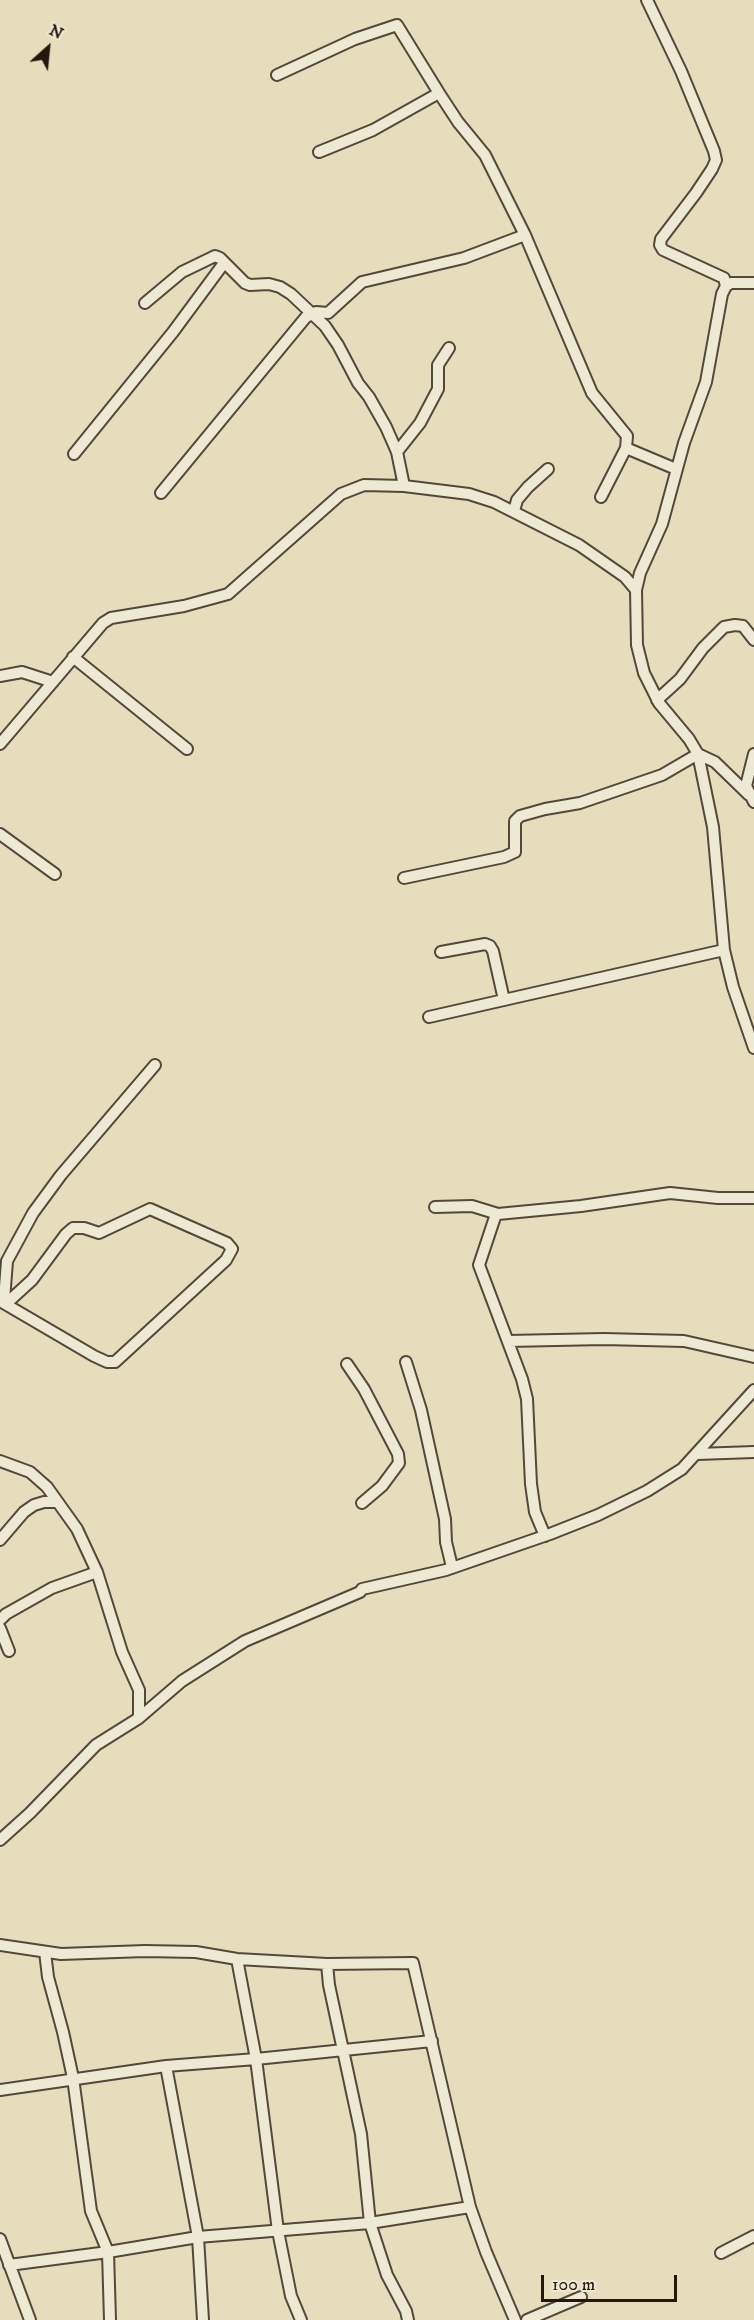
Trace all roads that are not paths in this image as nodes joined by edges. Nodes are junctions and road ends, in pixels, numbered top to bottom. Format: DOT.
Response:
graph roads {
  1 [pos="647,0"];
  2 [pos="277,75"];
  3 [pos="439,93"];
  4 [pos="319,152"];
  5 [pos="525,236"];
  6 [pos="224,263"];
  7 [pos="754,283"];
  8 [pos="726,286"];
  9 [pos="145,303"];
  10 [pos="312,313"];
  11 [pos="449,348"];
  12 [pos="626,448"];
  13 [pos="397,452"];
  14 [pos="74,454"];
  15 [pos="676,469"];
  16 [pos="548,470"];
  17 [pos="404,486"];
  18 [pos="161,493"];
  19 [pos="601,497"];
  20 [pos="514,511"];
  21 [pos="640,573"];
  22 [pos="625,577"];
  23 [pos="636,590"];
  24 [pos="754,640"];
  25 [pos="73,657"];
  26 [pos="0,676"];
  27 [pos="53,682"];
  28 [pos="657,700"];
  29 [pos="0,744"];
  30 [pos="187,749"];
  31 [pos="698,754"];
  32 [pos="754,754"];
  33 [pos="751,798"];
  34 [pos="0,834"];
  35 [pos="55,874"];
  36 [pos="404,878"];
  37 [pos="724,950"];
  38 [pos="441,952"];
  39 [pos="504,1000"];
  40 [pos="429,1017"];
  41 [pos="754,1048"];
  42 [pos="155,1065"];
  43 [pos="754,1198"];
  44 [pos="435,1207"];
  45 [pos="496,1214"];
  46 [pos="1,1301"];
  47 [pos="508,1341"];
  48 [pos="754,1357"];
  49 [pos="406,1362"];
  50 [pos="347,1364"];
  51 [pos="754,1390"];
  52 [pos="754,1452"];
  53 [pos="697,1454"];
  54 [pos="0,1461"];
  55 [pos="56,1502"];
  56 [pos="363,1503"];
  57 [pos="545,1536"];
  58 [pos="0,1540"];
  59 [pos="452,1567"];
  60 [pos="97,1572"];
  61 [pos="0,1620"];
  62 [pos="0,1628"];
  63 [pos="9,1651"];
  64 [pos="140,1718"];
  65 [pos="0,1840"];
  66 [pos="0,1945"];
  67 [pos="45,1952"];
  68 [pos="237,1959"];
  69 [pos="327,1965"];
  70 [pos="432,2041"];
  71 [pos="343,2049"];
  72 [pos="256,2059"];
  73 [pos="166,2066"];
  74 [pos="73,2078"];
  75 [pos="0,2090"];
  76 [pos="470,2207"];
  77 [pos="370,2223"];
  78 [pos="278,2230"];
  79 [pos="754,2236"];
  80 [pos="198,2237"];
  81 [pos="0,2239"];
  82 [pos="108,2252"];
  83 [pos="721,2253"];
  84 [pos="9,2265"];
  85 [pos="581,2297"];
  86 [pos="543,2317"];
  87 [pos="30,2320"];
  88 [pos="110,2320"];
  89 [pos="203,2320"];
  90 [pos="301,2320"];
  91 [pos="408,2320"];
  92 [pos="515,2320"];
  93 [pos="527,2320"];
  1 -- 8 [label="street"];
  2 -- 3 [label="street"];
  3 -- 4 [label="street"];
  3 -- 5 [label="street"];
  5 -- 10 [label="street"];
  5 -- 12 [label="street"];
  6 -- 9 [label="street"];
  6 -- 10 [label="street"];
  6 -- 14 [label="street"];
  7 -- 8 [label="street"];
  8 -- 15 [label="street"];
  10 -- 13 [label="street"];
  10 -- 18 [label="street"];
  11 -- 13 [label="street"];
  12 -- 15 [label="street"];
  12 -- 19 [label="street"];
  13 -- 17 [label="street"];
  15 -- 21 [label="street"];
  16 -- 20 [label="street"];
  17 -- 20 [label="street"];
  17 -- 25 [label="street"];
  20 -- 22 [label="street"];
  21 -- 22 [label="street"];
  21 -- 23 [label="street"];
  22 -- 23 [label="street"];
  23 -- 28 [label="street"];
  24 -- 28 [label="street"];
  25 -- 27 [label="street"];
  25 -- 30 [label="street"];
  26 -- 27 [label="street"];
  27 -- 29 [label="street"];
  28 -- 31 [label="street"];
  31 -- 33 [label="street"];
  31 -- 36 [label="street"];
  31 -- 37 [label="street"];
  32 -- 33 [label="street"];
  34 -- 35 [label="street"];
  37 -- 39 [label="street"];
  37 -- 41 [label="street"];
  38 -- 39 [label="street"];
  39 -- 40 [label="street"];
  42 -- 46 [label="street"];
  43 -- 45 [label="street"];
  44 -- 45 [label="street"];
  45 -- 47 [label="street"];
  46 -- 46 [label="street"];
  47 -- 48 [label="street"];
  47 -- 57 [label="street"];
  49 -- 59 [label="street"];
  50 -- 56 [label="street"];
  51 -- 53 [label="street"];
  52 -- 53 [label="street"];
  53 -- 57 [label="street"];
  54 -- 55 [label="street"];
  55 -- 58 [label="street"];
  55 -- 60 [label="street"];
  57 -- 59 [label="street"];
  59 -- 64 [label="street"];
  60 -- 61 [label="street"];
  60 -- 64 [label="street"];
  62 -- 63 [label="street"];
  64 -- 65 [label="street"];
  66 -- 67 [label="street"];
  67 -- 68 [label="street"];
  67 -- 74 [label="street"];
  68 -- 69 [label="street"];
  68 -- 72 [label="street"];
  69 -- 70 [label="street"];
  69 -- 71 [label="street"];
  70 -- 71 [label="street"];
  70 -- 76 [label="street"];
  71 -- 72 [label="street"];
  71 -- 77 [label="street"];
  72 -- 73 [label="street"];
  72 -- 78 [label="street"];
  73 -- 74 [label="street"];
  73 -- 80 [label="street"];
  74 -- 75 [label="street"];
  74 -- 82 [label="street"];
  76 -- 77 [label="street"];
  76 -- 92 [label="street"];
  77 -- 78 [label="street"];
  77 -- 91 [label="street"];
  78 -- 80 [label="street"];
  78 -- 90 [label="street"];
  79 -- 83 [label="street"];
  80 -- 82 [label="street"];
  80 -- 89 [label="street"];
  81 -- 84 [label="street"];
  82 -- 84 [label="street"];
  82 -- 88 [label="street"];
  84 -- 87 [label="street"];
  85 -- 86 [label="street"];
  86 -- 93 [label="street"];
}
